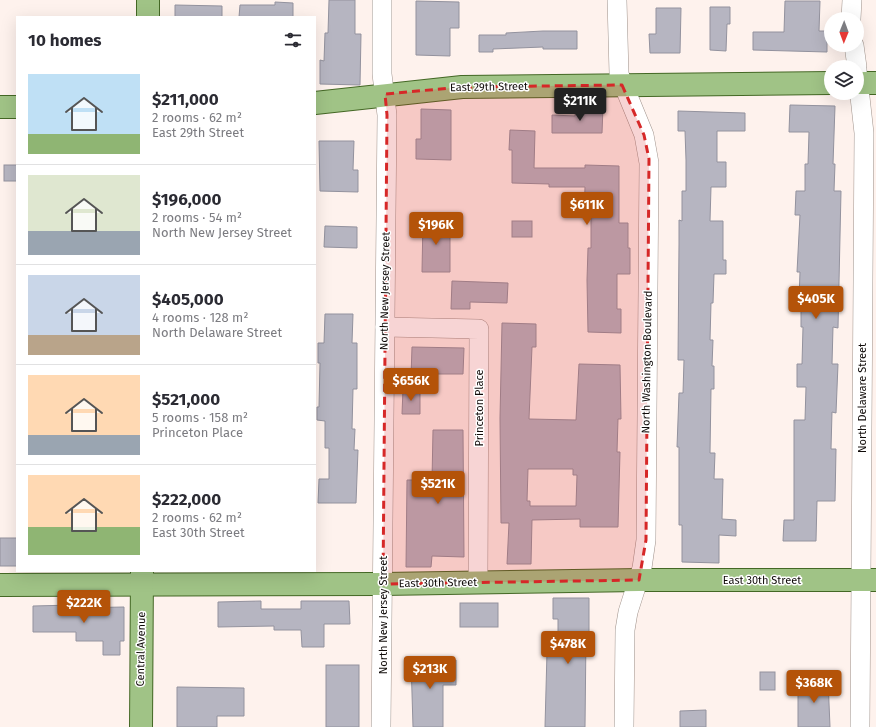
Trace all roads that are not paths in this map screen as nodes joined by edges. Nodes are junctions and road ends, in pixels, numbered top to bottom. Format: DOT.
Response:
graph roads {
  1 [pos="148,0"];
  2 [pos="382,0"];
  3 [pos="618,0"];
  4 [pos="852,0"];
  5 [pos="852,12"];
  6 [pos="148,16"];
  7 [pos="824,83"];
  8 [pos="622,85"];
  9 [pos="385,94"];
  10 [pos="862,100"];
  11 [pos="316,103"];
  12 [pos="0,107"];
  13 [pos="16,107"];
  14 [pos="385,327"];
  15 [pos="142,578"];
  16 [pos="638,580"];
  17 [pos="868,580"];
  18 [pos="478,583"];
  19 [pos="383,584"];
  20 [pos="0,585"];
  21 [pos="141,727"];
  22 [pos="382,727"];
  23 [pos="624,727"];
  24 [pos="860,727"];
  1 -- 6 [label="main road"];
  2 -- 9 [label="street, North New Jersey Street"];
  3 -- 8 [label="street, North Washington Boulevard"];
  4 -- 5 [label="street"];
  7 -- 8 [label="main road, East 29th Street"];
  8 -- 9 [label="main road, East 29th Street"];
  8 -- 16 [label="street, North Washington Boulevard"];
  9 -- 11 [label="main road, East 29th Street"];
  9 -- 14 [label="street, North New Jersey Street"];
  10 -- 17 [label="street, North Delaware Street"];
  12 -- 13 [label="main road"];
  14 -- 18 [label="street, Princeton Place"];
  14 -- 19 [label="street, North New Jersey Street"];
  15 -- 19 [label="main road, East 30th Street"];
  15 -- 20 [label="main road, East 30th Street"];
  15 -- 21 [label="main road, Central Avenue"];
  16 -- 17 [label="main road, East 30th Street"];
  16 -- 18 [label="main road, East 30th Street"];
  16 -- 23 [label="street, North Washington Boulevard"];
  17 -- 24 [label="street, North Delaware Street"];
  18 -- 19 [label="main road, East 30th Street"];
  19 -- 22 [label="street, North New Jersey Street"];
}
